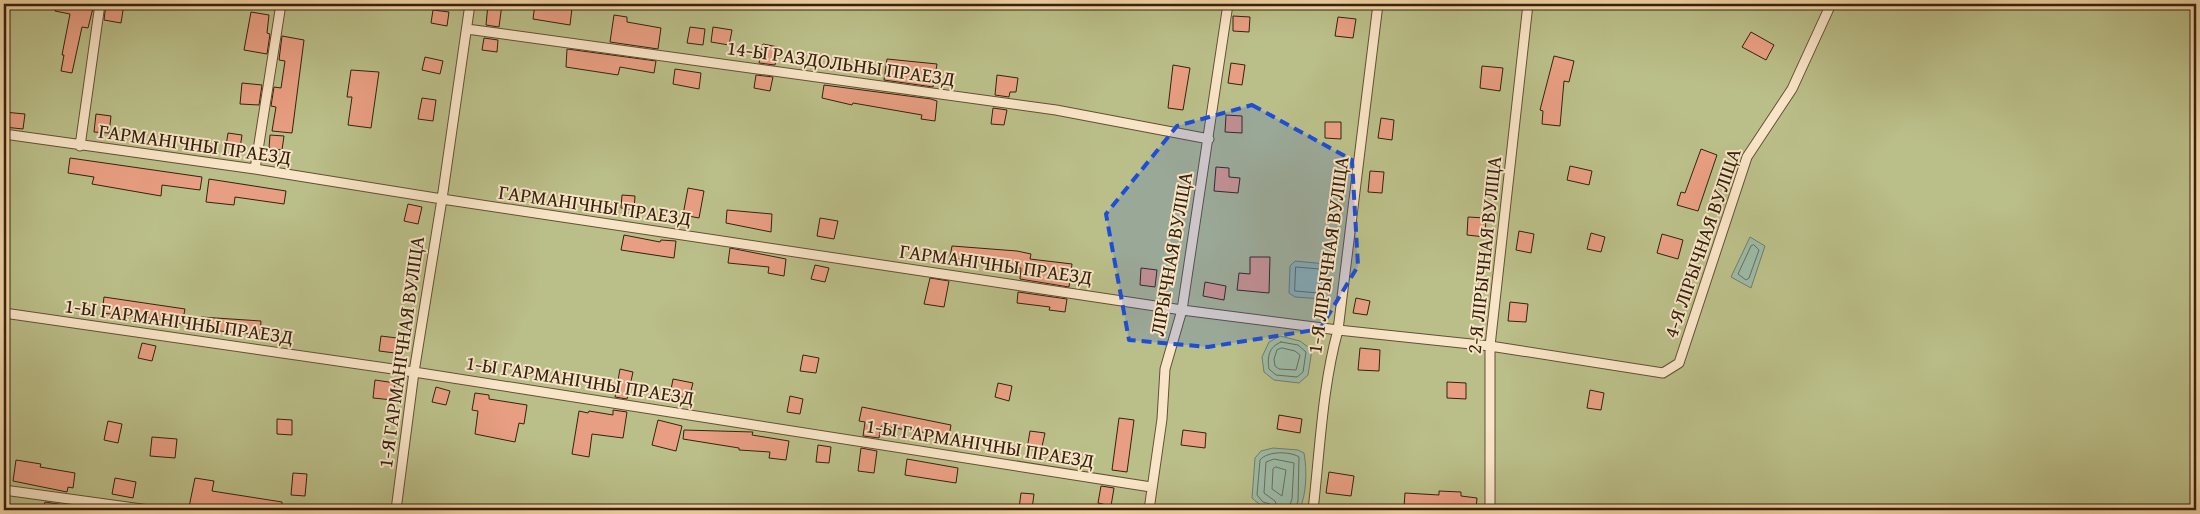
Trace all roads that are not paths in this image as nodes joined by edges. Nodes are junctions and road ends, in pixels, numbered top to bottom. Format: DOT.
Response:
graph roads {
  1 [pos="100,4"];
  2 [pos="281,4"];
  3 [pos="470,4"];
  4 [pos="1228,4"];
  5 [pos="1378,4"];
  6 [pos="1528,4"];
  7 [pos="1831,4"];
  8 [pos="467,29"];
  9 [pos="4,134"];
  10 [pos="1209,139"];
  11 [pos="80,146"];
  12 [pos="255,169"];
  13 [pos="442,200"];
  14 [pos="1182,310"];
  15 [pos="4,313"];
  16 [pos="1338,330"];
  17 [pos="1490,346"];
  18 [pos="1679,364"];
  19 [pos="414,372"];
  20 [pos="1150,487"];
  21 [pos="4,490"];
  22 [pos="149,510"];
  23 [pos="396,510"];
  24 [pos="1149,510"];
  25 [pos="1313,510"];
  26 [pos="1490,510"];
  1 -- 11 [label="lane"];
  2 -- 12 [label="lane"];
  3 -- 8 [label="lane, 1-Я ГАРМАНІЧНАЯ ВУЛІЦА"];
  4 -- 10 [label="lane, ЛІРЫЧНАЯ ВУЛІЦА"];
  5 -- 16 [label="lane, 1-Я ЛІРЫЧНАЯ ВУЛІЦА"];
  6 -- 17 [label="lane, 2-Я ЛІРЫЧНАЯ ВУЛІЦА"];
  7 -- 18 [label="lane, 4-Я ЛІРЫЧНАЯ ВУЛІЦА"];
  8 -- 10 [label="lane, 14-Ы РАЗДОЛЬНЫ ПРАЕЗД"];
  8 -- 13 [label="lane, 1-Я ГАРМАНІЧНАЯ ВУЛІЦА"];
  9 -- 11 [label="lane, ГАРМАНІЧНЫ ПРАЕЗД"];
  10 -- 14 [label="lane, ЛІРЫЧНАЯ ВУЛІЦА"];
  11 -- 12 [label="lane, ГАРМАНІЧНЫ ПРАЕЗД"];
  12 -- 13 [label="lane, ГАРМАНІЧНЫ ПРАЕЗД"];
  13 -- 14 [label="lane, ГАРМАНІЧНЫ ПРАЕЗД"];
  13 -- 19 [label="lane, 1-Я ГАРМАНІЧНАЯ ВУЛІЦА"];
  14 -- 16 [label="lane, ГАРМАНІЧНЫ ПРАЕЗД"];
  14 -- 20 [label="lane, ЛІРЫЧНАЯ ВУЛІЦА"];
  15 -- 19 [label="lane, 1-Ы ГАРМАНІЧНЫ ПРАЕЗД"];
  16 -- 17 [label="lane, ГАРМАНІЧНЫ ПРАЕЗД"];
  16 -- 25 [label="lane, 1-Я ЛІРЫЧНАЯ ВУЛІЦА"];
  17 -- 18 [label="lane, ГАРМАНІЧНЫ ПРАЕЗД"];
  17 -- 26 [label="lane, 2-Я ЛІРЫЧНАЯ ВУЛІЦА"];
  19 -- 20 [label="lane, 1-Ы ГАРМАНІЧНЫ ПРАЕЗД"];
  19 -- 23 [label="lane, 1-Я ГАРМАНІЧНАЯ ВУЛІЦА"];
  20 -- 24 [label="lane, ЛІРЫЧНАЯ ВУЛІЦА"];
  21 -- 22 [label="lane"];
}
